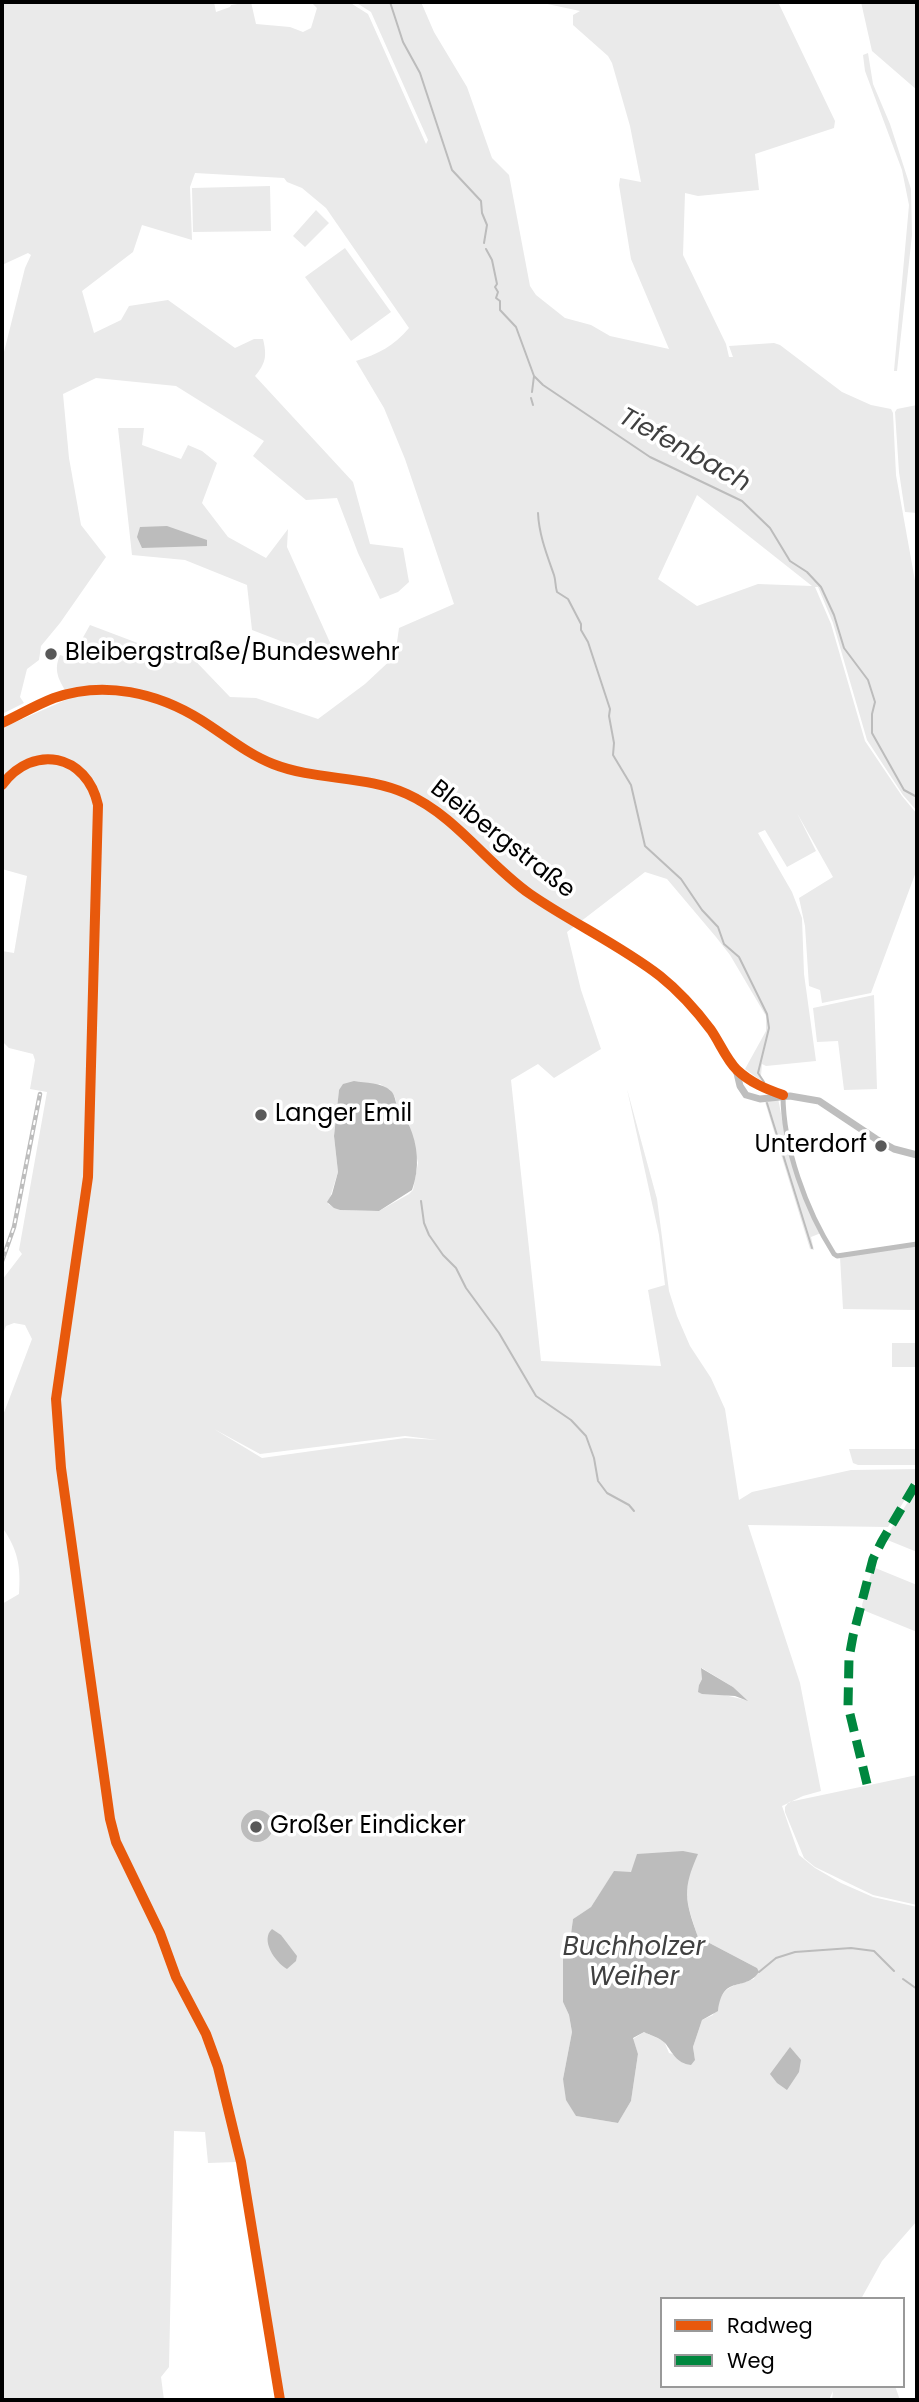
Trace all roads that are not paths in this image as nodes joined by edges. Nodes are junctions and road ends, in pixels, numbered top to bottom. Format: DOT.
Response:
graph roads {
  1 [pos="2,723"];
  2 [pos="2,785"];
  3 [pos="735,1068"];
  4 [pos="748,1079"];
  5 [pos="738,1080"];
  6 [pos="764,1088"];
  7 [pos="783,1096"];
  8 [pos="760,1099"];
  9 [pos="917,1155"];
  10 [pos="917,1244"];
  11 [pos="280,2400"];
  1 -- 3 [label="street, Bleibergstraße"];
  2 -- 11 [label="street"];
  3 -- 4 [label="street, Bleibergstraße"];
  3 -- 5 [label="street, Bleibergstraße"];
  4 -- 5 [label="street"];
  4 -- 6 [label="street, Bleibergstraße"];
  5 -- 8 [label="street"];
  6 -- 7 [label="street, Bleibergstraße"];
  6 -- 8 [label="street"];
  7 -- 8 [label="street"];
  7 -- 9 [label="street"];
  7 -- 10 [label="street"];
}
